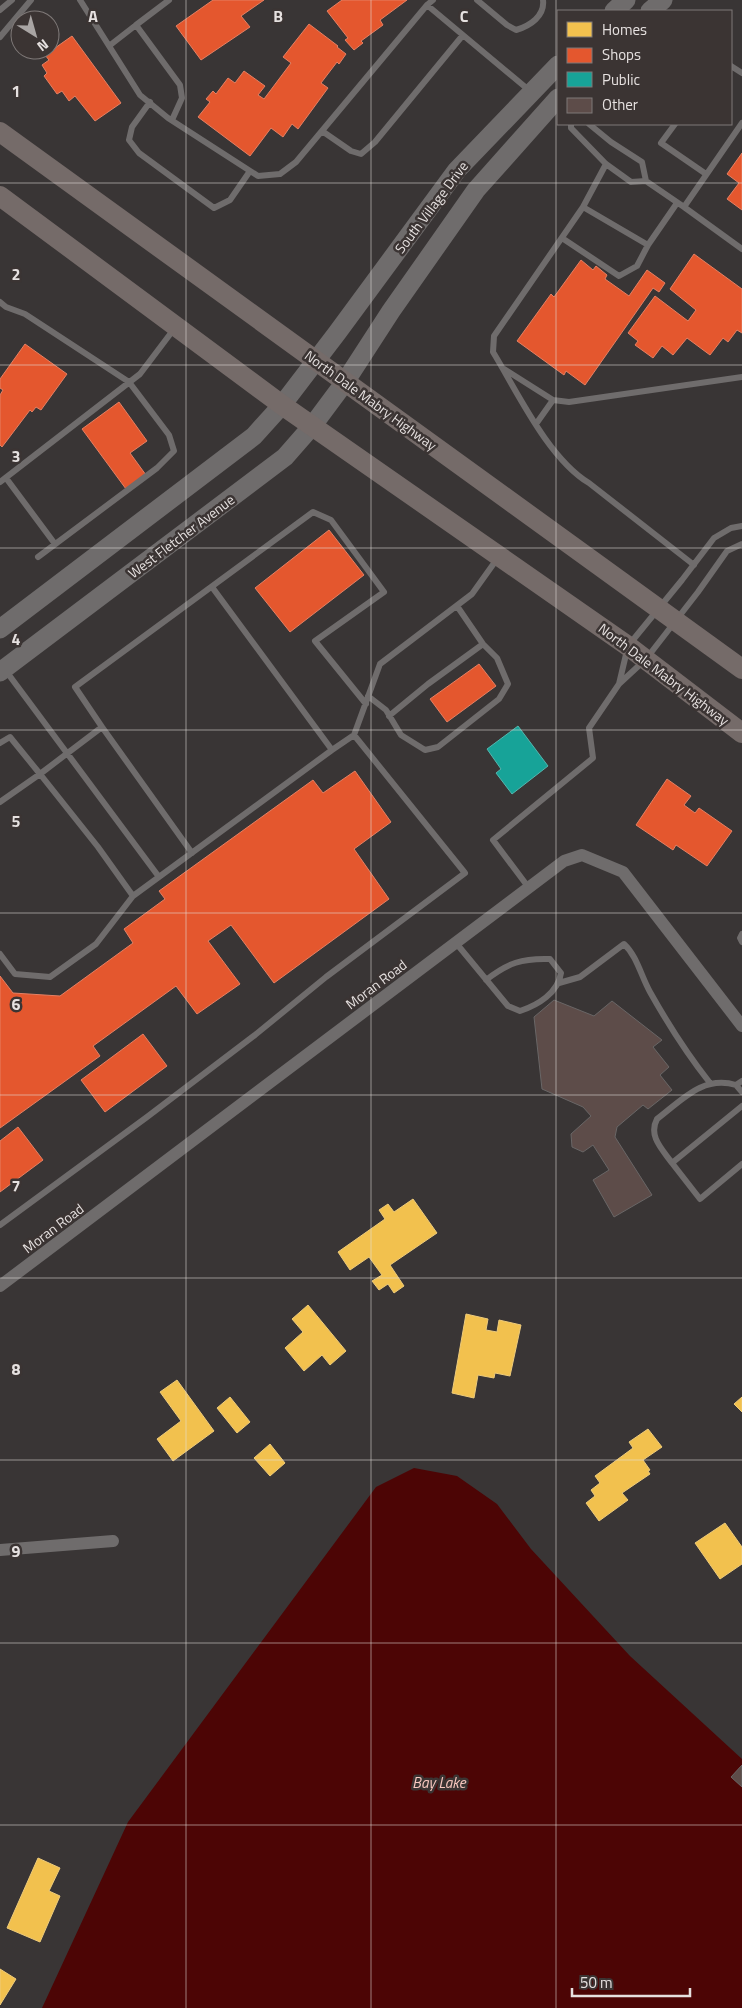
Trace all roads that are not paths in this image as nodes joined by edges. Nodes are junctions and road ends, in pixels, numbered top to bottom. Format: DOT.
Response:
graph roads {
  1 [pos="12,0"];
  2 [pos="31,0"];
  3 [pos="90,0"];
  4 [pos="169,0"];
  5 [pos="433,0"];
  6 [pos="477,0"];
  7 [pos="543,0"];
  8 [pos="626,0"];
  9 [pos="663,0"];
  10 [pos="82,3"];
  11 [pos="427,5"];
  12 [pos="0,10"];
  13 [pos="615,10"];
  14 [pos="651,10"];
  15 [pos="136,25"];
  16 [pos="463,35"];
  17 [pos="0,37"];
  18 [pos="109,46"];
  19 [pos="557,68"];
  20 [pos="549,94"];
  21 [pos="150,102"];
  22 [pos="172,120"];
  23 [pos="742,123"];
  24 [pos="571,125"];
  25 [pos="590,125"];
  26 [pos="674,125"];
  27 [pos="322,131"];
  28 [pos="0,132"];
  29 [pos="606,164"];
  30 [pos="250,171"];
  31 [pos="706,174"];
  32 [pos="646,181"];
  33 [pos="0,196"];
  34 [pos="680,205"];
  35 [pos="584,207"];
  36 [pos="562,238"];
  37 [pos="648,245"];
  38 [pos="742,249"];
  39 [pos="0,302"];
  40 [pos="6,307"];
  41 [pos="0,311"];
  42 [pos="176,327"];
  43 [pos="316,359"];
  44 [pos="503,369"];
  45 [pos="742,376"];
  46 [pos="129,382"];
  47 [pos="345,382"];
  48 [pos="553,400"];
  49 [pos="282,406"];
  50 [pos="536,424"];
  51 [pos="313,426"];
  52 [pos="3,480"];
  53 [pos="742,526"];
  54 [pos="55,544"];
  55 [pos="742,544"];
  56 [pos="499,556"];
  57 [pos="38,557"];
  58 [pos="694,565"];
  59 [pos="212,587"];
  60 [pos="457,606"];
  61 [pos="659,608"];
  62 [pos="676,620"];
  63 [pos="0,629"];
  64 [pos="483,644"];
  65 [pos="628,646"];
  66 [pos="646,659"];
  67 [pos="742,669"];
  68 [pos="2,670"];
  69 [pos="619,684"];
  70 [pos="368,696"];
  71 [pos="366,704"];
  72 [pos="389,716"];
  73 [pos="102,728"];
  74 [pos="742,732"];
  75 [pos="354,735"];
  76 [pos="0,743"];
  77 [pos="332,750"];
  78 [pos="67,754"];
  79 [pos="40,774"];
  80 [pos="0,802"];
  81 [pos="192,853"];
  82 [pos="159,877"];
  83 [pos="529,888"];
  84 [pos="133,896"];
  85 [pos="742,934"];
  86 [pos="742,942"];
  87 [pos="456,943"];
  88 [pos="0,954"];
  89 [pos="486,980"];
  90 [pos="559,984"];
  91 [pos="742,1026"];
  92 [pos="710,1083"];
  93 [pos="739,1083"];
  94 [pos="742,1092"];
  95 [pos="742,1106"];
  96 [pos="672,1163"];
  97 [pos="742,1164"];
  98 [pos="0,1224"];
  99 [pos="0,1286"];
  100 [pos="113,1541"];
  101 [pos="0,1550"];
  1 -- 12 [label="lane"];
  2 -- 17 [label="lane"];
  3 -- 10 [label="lane"];
  4 -- 15 [label="lane"];
  5 -- 11 [label="lane"];
  6 -- 7 [label="lane"];
  8 -- 13 [label="main road"];
  9 -- 14 [label="main road"];
  10 -- 18 [label="lane"];
  11 -- 16 [label="lane"];
  11 -- 27 [label="lane"];
  15 -- 18 [label="lane"];
  15 -- 22 [label="lane"];
  16 -- 20 [label="lane"];
  16 -- 27 [label="lane"];
  18 -- 21 [label="lane"];
  19 -- 20 [label="main road, South Village Drive"];
  20 -- 43 [label="main road, South Village Drive"];
  20 -- 47 [label="main road, South Village Drive"];
  21 -- 22 [label="lane"];
  21 -- 30 [label="lane"];
  22 -- 30 [label="lane"];
  23 -- 31 [label="lane"];
  24 -- 29 [label="lane"];
  25 -- 32 [label="lane"];
  26 -- 31 [label="lane"];
  27 -- 30 [label="lane"];
  28 -- 43 [label="main road, North Dale Mabry Highway"];
  29 -- 32 [label="lane"];
  29 -- 35 [label="lane"];
  31 -- 34 [label="lane"];
  32 -- 34 [label="lane"];
  33 -- 42 [label="main road, North Dale Mabry Highway"];
  34 -- 37 [label="lane"];
  34 -- 38 [label="lane"];
  35 -- 36 [label="lane"];
  35 -- 37 [label="lane"];
  36 -- 37 [label="lane"];
  36 -- 44 [label="lane"];
  39 -- 40 [label="lane"];
  40 -- 41 [label="lane"];
  40 -- 46 [label="lane"];
  42 -- 46 [label="lane"];
  42 -- 49 [label="main road, North Dale Mabry Highway"];
  43 -- 47 [label="main road, North Dale Mabry Highway"];
  43 -- 49 [label="main road"];
  44 -- 48 [label="lane"];
  44 -- 50 [label="lane"];
  45 -- 48 [label="lane"];
  46 -- 52 [label="lane"];
  46 -- 54 [label="lane"];
  47 -- 51 [label="main road, West Fletcher Avenue"];
  47 -- 61 [label="main road, North Dale Mabry Highway"];
  48 -- 50 [label="lane"];
  49 -- 51 [label="main road, North Dale Mabry Highway"];
  49 -- 63 [label="main road"];
  50 -- 58 [label="lane"];
  51 -- 56 [label="main road, North Dale Mabry Highway"];
  51 -- 68 [label="main road, West Fletcher Avenue"];
  52 -- 54 [label="lane"];
  53 -- 58 [label="lane"];
  54 -- 57 [label="lane"];
  55 -- 62 [label="lane"];
  56 -- 60 [label="lane"];
  56 -- 65 [label="main road, North Dale Mabry Highway"];
  58 -- 61 [label="lane"];
  59 -- 71 [label="lane"];
  59 -- 73 [label="lane"];
  59 -- 77 [label="lane"];
  60 -- 64 [label="lane"];
  60 -- 70 [label="lane"];
  61 -- 62 [label="main road, North Dale Mabry Highway"];
  61 -- 65 [label="lane"];
  62 -- 66 [label="lane"];
  62 -- 67 [label="main road, North Dale Mabry Highway"];
  64 -- 72 [label="lane"];
  64 -- 72 [label="lane"];
  65 -- 66 [label="main road, North Dale Mabry Highway"];
  65 -- 69 [label="lane"];
  66 -- 69 [label="lane"];
  66 -- 74 [label="main road, North Dale Mabry Highway"];
  68 -- 78 [label="lane"];
  69 -- 83 [label="lane"];
  70 -- 71 [label="lane"];
  70 -- 72 [label="lane"];
  71 -- 75 [label="lane"];
  73 -- 78 [label="lane"];
  73 -- 81 [label="lane"];
  75 -- 77 [label="lane"];
  75 -- 98 [label="lane"];
  76 -- 79 [label="lane"];
  77 -- 81 [label="lane"];
  78 -- 79 [label="lane"];
  78 -- 82 [label="lane"];
  79 -- 80 [label="lane"];
  79 -- 84 [label="lane"];
  81 -- 82 [label="lane"];
  82 -- 84 [label="lane"];
  83 -- 87 [label="street, Moran Road"];
  83 -- 91 [label="street, Moran Road"];
  84 -- 88 [label="lane"];
  85 -- 86 [label="lane"];
  87 -- 89 [label="lane"];
  87 -- 99 [label="street, Moran Road"];
  89 -- 90 [label="lane"];
  89 -- 90 [label="lane"];
  90 -- 92 [label="lane"];
  92 -- 93 [label="lane"];
  92 -- 96 [label="lane"];
  93 -- 94 [label="lane"];
  95 -- 96 [label="lane"];
  96 -- 97 [label="lane"];
  100 -- 101 [label="street"];
}
